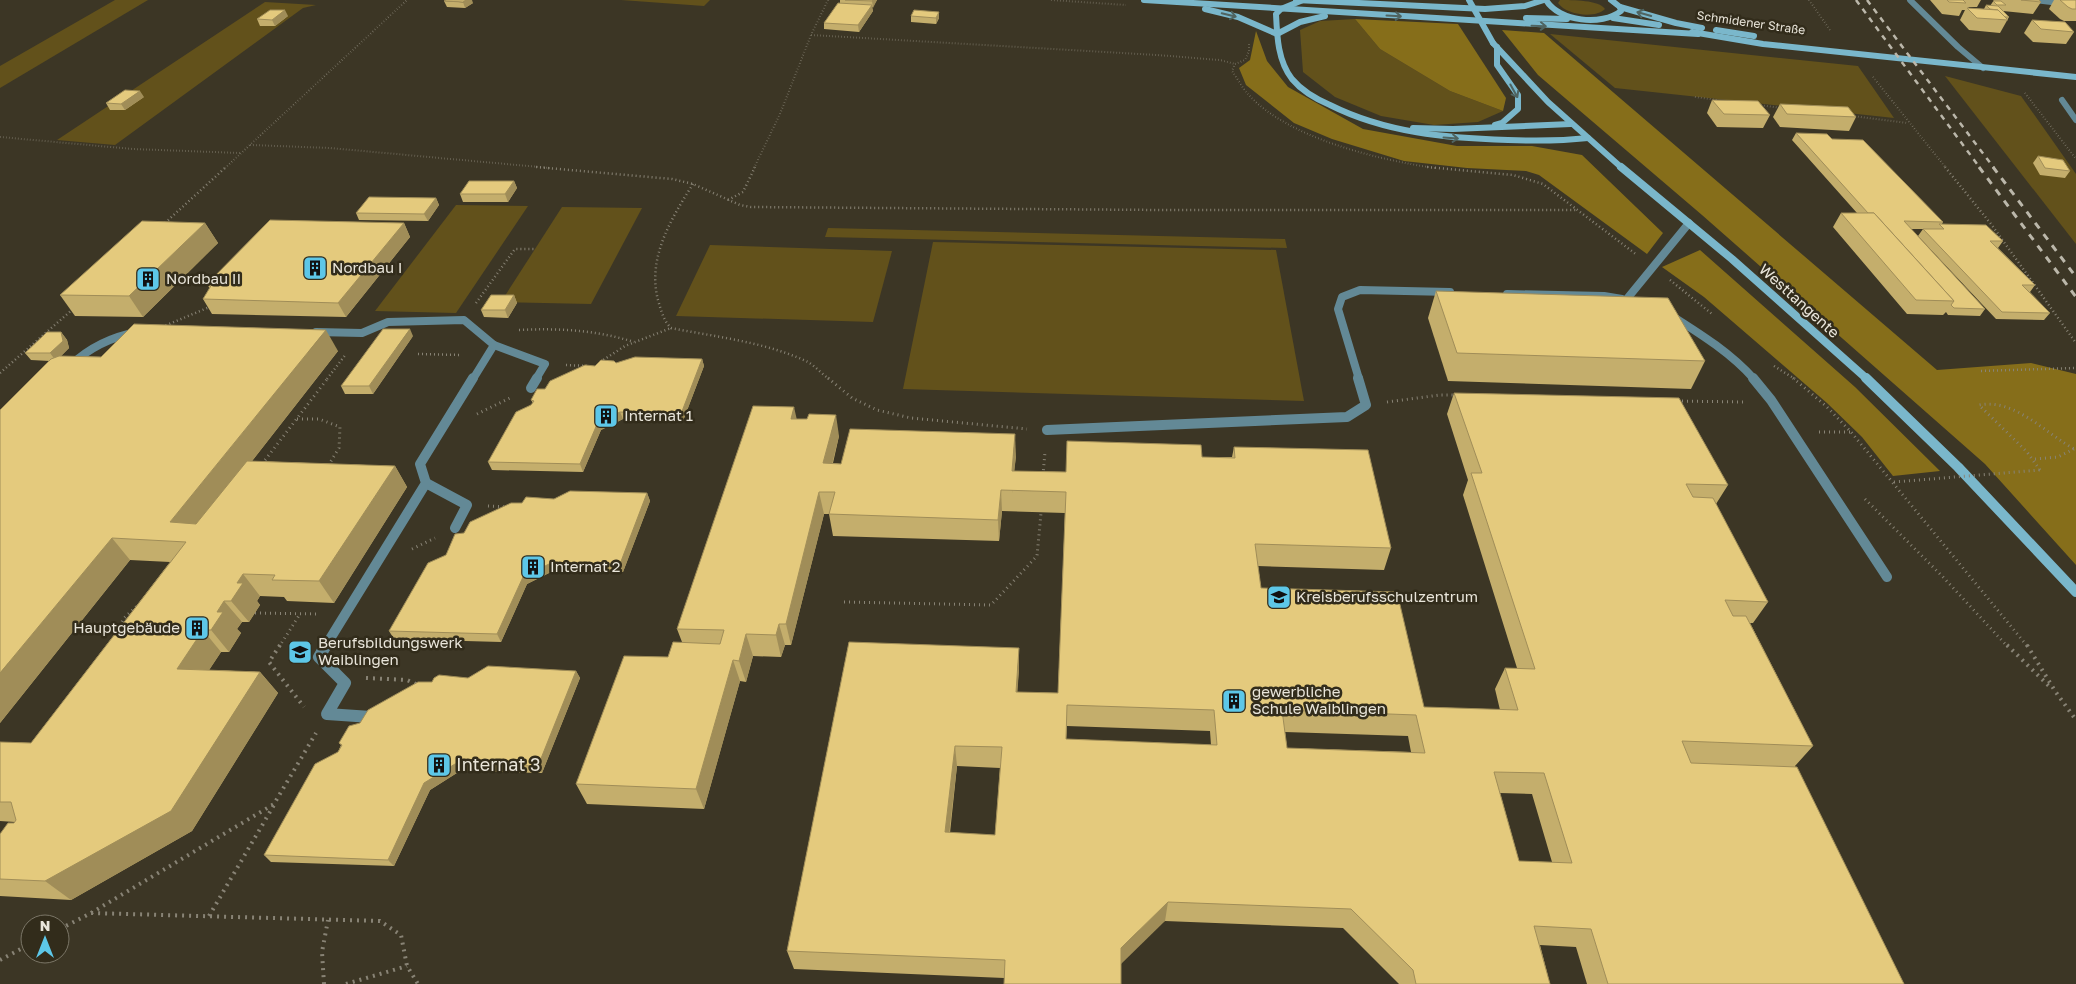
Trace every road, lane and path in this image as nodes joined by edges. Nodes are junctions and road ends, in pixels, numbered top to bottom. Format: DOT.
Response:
graph roads {
  1 [pos="407,0"];
  2 [pos="828,0"];
  3 [pos="1144,0"];
  4 [pos="1294,0"];
  5 [pos="1303,0"];
  6 [pos="1469,0"];
  7 [pos="1545,0"];
  8 [pos="1612,0"];
  9 [pos="1809,0"];
  10 [pos="1910,0"];
  11 [pos="2035,0"];
  12 [pos="1164,1"];
  13 [pos="2076,5"];
  14 [pos="1620,6"];
  15 [pos="1281,9"];
  16 [pos="1345,13"];
  17 [pos="1613,18"];
  18 [pos="1581,19"];
  19 [pos="1490,21"];
  20 [pos="1831,31"];
  21 [pos="1277,34"];
  22 [pos="1698,34"];
  23 [pos="811,35"];
  24 [pos="1495,45"];
  25 [pos="1881,56"];
  26 [pos="1235,64"];
  27 [pos="1983,68"];
  28 [pos="1873,77"];
  29 [pos="2076,77"];
  30 [pos="2024,93"];
  31 [pos="1695,98"];
  32 [pos="2062,100"];
  33 [pos="1724,101"];
  34 [pos="1754,104"];
  35 [pos="1783,108"];
  36 [pos="1850,116"];
  37 [pos="2076,120"];
  38 [pos="1369,121"];
  39 [pos="1909,123"];
  40 [pos="1571,124"];
  41 [pos="1479,128"];
  42 [pos="0,137"];
  43 [pos="1588,138"];
  44 [pos="250,145"];
  45 [pos="240,154"];
  46 [pos="2076,159"];
  47 [pos="693,184"];
  48 [pos="728,200"];
  49 [pos="1576,210"];
  50 [pos="1689,223"];
  51 [pos="160,228"];
  52 [pos="535,249"];
  53 [pos="1464,292"];
  54 [pos="1501,294"];
  55 [pos="219,302"];
  56 [pos="73,308"];
  57 [pos="1660,310"];
  58 [pos="464,320"];
  59 [pos="671,328"];
  60 [pos="155,330"];
  61 [pos="302,332"];
  62 [pos="362,333"];
  63 [pos="485,337"];
  64 [pos="634,342"];
  65 [pos="2076,343"];
  66 [pos="494,345"];
  67 [pos="418,354"];
  68 [pos="488,355"];
  69 [pos="545,364"];
  70 [pos="2076,368"];
  71 [pos="1980,371"];
  72 [pos="63,372"];
  73 [pos="0,373"];
  74 [pos="531,388"];
  75 [pos="1459,395"];
  76 [pos="1676,401"];
  77 [pos="1735,402"];
  78 [pos="1366,405"];
  79 [pos="474,416"];
  80 [pos="296,419"];
  81 [pos="1047,430"];
  82 [pos="1851,432"];
  83 [pos="1820,440"];
  84 [pos="2075,449"];
  85 [pos="2035,459"];
  86 [pos="259,469"];
  87 [pos="324,472"];
  88 [pos="426,483"];
  89 [pos="1043,484"];
  90 [pos="1861,495"];
  91 [pos="467,505"];
  92 [pos="516,507"];
  93 [pos="1042,512"];
  94 [pos="455,528"];
  95 [pos="1887,577"];
  96 [pos="2076,592"];
  97 [pos="844,602"];
  98 [pos="140,604"];
  99 [pos="255,612"];
  100 [pos="300,614"];
  101 [pos="318,614"];
  102 [pos="113,644"];
  103 [pos="370,677"];
  104 [pos="416,691"];
  105 [pos="2054,691"];
  106 [pos="306,709"];
  107 [pos="327,714"];
  108 [pos="371,716"];
  109 [pos="2076,720"];
  110 [pos="274,804"];
  111 [pos="91,913"];
  112 [pos="209,916"];
  113 [pos="328,920"];
  114 [pos="70,924"];
  115 [pos="20,949"];
  116 [pos="0,960"];
  117 [pos="408,966"];
  118 [pos="324,984"];
  119 [pos="346,984"];
  120 [pos="418,984"];
  1 -- 44 [label="path"];
  2 -- 23 [label="path"];
  3 -- 12 [label="main road, Schmidener Straße"];
  4 -- 5 [label="main road, Schmidener Straße"];
  5 -- 7 [label="main road, Schmidener Straße"];
  5 -- 15 [label="main road, Schmidener Straße"];
  6 -- 24 [label="main road, bridge"];
  7 -- 18 [label="main road"];
  8 -- 14 [label="main road, Schmidener Straße"];
  9 -- 20 [label="path"];
  10 -- 27 [label="street"];
  11 -- 13 [label="street"];
  12 -- 15 [label="main road, Schmidener Straße"];
  12 -- 21 [label="main road, Schmidener Straße, one-way"];
  14 -- 17 [label="main road"];
  25 -- 14 [label="main road, Schmidener Straße, one-way"];
  15 -- 16 [label="main road, Schmidener Straße"];
  15 -- 21 [label="main road"];
  16 -- 19 [label="main road, Schmidener Straße, one-way"];
  16 -- 21 [label="main road"];
  17 -- 18 [label="main road, Schmidener Straße"];
  17 -- 22 [label="main road, Schmidener Straße"];
  18 -- 19 [label="main road, Schmidener Straße"];
  19 -- 22 [label="main road, Schmidener Straße, one-way"];
  21 -- 38 [label="main road"];
  22 -- 25 [label="main road, Schmidener Straße"];
  23 -- 26 [label="path"];
  23 -- 48 [label="path"];
  24 -- 40 [label="main road, Westtangente"];
  24 -- 41 [label="main road, one-way"];
  25 -- 27 [label="main road, Schmidener Straße"];
  27 -- 29 [label="main road, Schmidener Straße"];
  28 -- 39 [label="path"];
  30 -- 46 [label="path"];
  31 -- 33 [label="path"];
  32 -- 37 [label="street"];
  34 -- 35 [label="path"];
  36 -- 39 [label="path"];
  38 -- 41 [label="main road"];
  38 -- 43 [label="main road, one-way"];
  39 -- 65 [label="path"];
  40 -- 41 [label="main road"];
  40 -- 43 [label="main road, Westtangente"];
  42 -- 45 [label="path"];
  43 -- 50 [label="main road, Westtangente"];
  44 -- 45 [label="path"];
  44 -- 47 [label="path"];
  45 -- 51 [label="path"];
  47 -- 48 [label="path"];
  47 -- 59 [label="path"];
  48 -- 49 [label="path"];
  50 -- 54 [label="street"];
  50 -- 96 [label="main road, Westtangente"];
  52 -- 58 [label="path"];
  53 -- 78 [label="street"];
  55 -- 60 [label="path"];
  56 -- 73 [label="path"];
  57 -- 95 [label="street"];
  58 -- 62 [label="street"];
  58 -- 63 [label="street"];
  59 -- 64 [label="path"];
  59 -- 81 [label="path"];
  60 -- 72 [label="street"];
  61 -- 62 [label="street"];
  62 -- 80 [label="path"];
  63 -- 64 [label="path"];
  63 -- 66 [label="street"];
  64 -- 69 [label="path"];
  66 -- 68 [label="street"];
  66 -- 69 [label="street"];
  67 -- 68 [label="path"];
  68 -- 88 [label="street"];
  69 -- 74 [label="street"];
  70 -- 71 [label="path"];
  74 -- 79 [label="path"];
  75 -- 78 [label="path"];
  76 -- 77 [label="path"];
  78 -- 81 [label="street"];
  80 -- 86 [label="path"];
  80 -- 87 [label="path"];
  81 -- 89 [label="path"];
  82 -- 83 [label="path"];
  84 -- 85 [label="path"];
  84 -- 85 [label="path"];
  85 -- 105 [label="path, bridge"];
  88 -- 91 [label="street"];
  88 -- 107 [label="street"];
  90 -- 105 [label="path"];
  91 -- 92 [label="path"];
  91 -- 94 [label="street"];
  93 -- 97 [label="path"];
  98 -- 102 [label="path"];
  99 -- 100 [label="path"];
  100 -- 101 [label="path"];
  100 -- 106 [label="path"];
  103 -- 104 [label="path"];
  105 -- 109 [label="path"];
  107 -- 108 [label="street"];
  107 -- 110 [label="path"];
  110 -- 111 [label="path"];
  110 -- 112 [label="path"];
  111 -- 112 [label="path"];
  111 -- 114 [label="path"];
  112 -- 113 [label="path"];
  113 -- 117 [label="path"];
  113 -- 118 [label="path"];
  115 -- 116 [label="path"];
  117 -- 119 [label="path"];
  117 -- 120 [label="path"];
}
